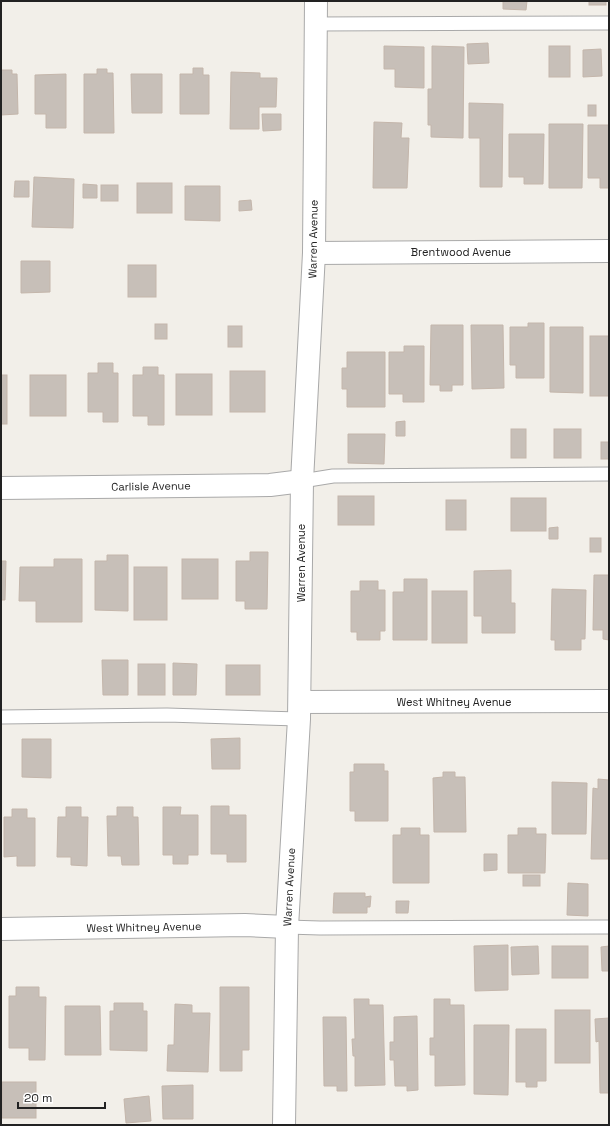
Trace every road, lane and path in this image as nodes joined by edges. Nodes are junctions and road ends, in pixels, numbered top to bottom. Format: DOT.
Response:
graph roads {
  1 [pos="316,1"];
  2 [pos="609,23"];
  3 [pos="315,24"];
  4 [pos="609,251"];
  5 [pos="314,253"];
  6 [pos="609,474"];
  7 [pos="302,481"];
  8 [pos="1,488"];
  9 [pos="609,701"];
  10 [pos="300,711"];
  11 [pos="1,717"];
  12 [pos="287,927"];
  13 [pos="609,927"];
  14 [pos="1,930"];
  15 [pos="284,1125"];
  1 -- 3 [label="street, Warren Avenue"];
  2 -- 3 [label="lane"];
  3 -- 5 [label="street, Warren Avenue"];
  4 -- 5 [label="street, Brentwood Avenue"];
  5 -- 7 [label="street, Warren Avenue"];
  6 -- 7 [label="lane"];
  7 -- 8 [label="street, Carlisle Avenue"];
  7 -- 10 [label="street, Warren Avenue"];
  9 -- 10 [label="street, West Whitney Avenue"];
  10 -- 11 [label="lane"];
  10 -- 12 [label="street, Warren Avenue"];
  12 -- 13 [label="lane"];
  12 -- 14 [label="street, West Whitney Avenue"];
  12 -- 15 [label="street, Warren Avenue"];
}
